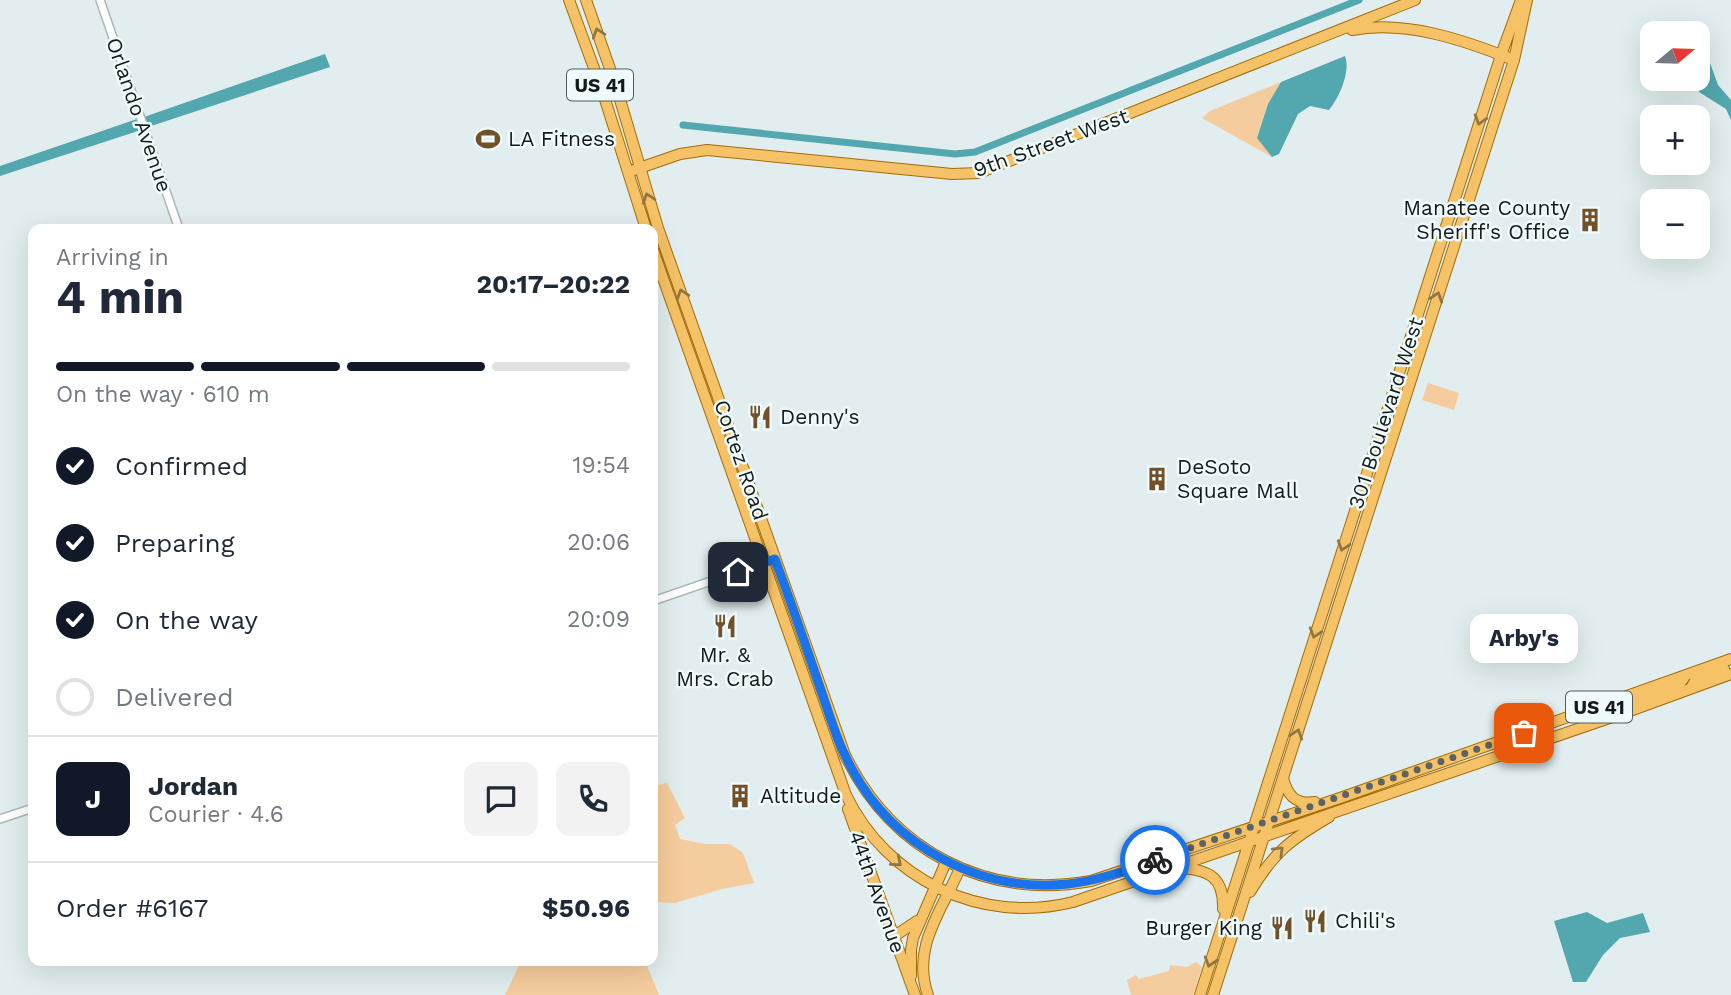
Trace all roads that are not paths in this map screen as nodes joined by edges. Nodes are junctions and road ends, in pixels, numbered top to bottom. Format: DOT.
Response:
graph roads {
  1 [pos="100,0"];
  2 [pos="569,0"];
  3 [pos="586,0"];
  4 [pos="1415,0"];
  5 [pos="1521,0"];
  6 [pos="1527,0"];
  7 [pos="1332,34"];
  8 [pos="1501,55"];
  9 [pos="1514,60"];
  10 [pos="639,168"];
  11 [pos="628,172"];
  12 [pos="177,224"];
  13 [pos="644,224"];
  14 [pos="658,264"];
  15 [pos="775,559"];
  16 [pos="763,564"];
  17 [pos="658,599"];
  18 [pos="1731,659"];
  19 [pos="1731,666"];
  20 [pos="1731,674"];
  21 [pos="1684,677"];
  22 [pos="1691,689"];
  23 [pos="1586,726"];
  24 [pos="1283,777"];
  25 [pos="843,788"];
  26 [pos="1343,802"];
  27 [pos="28,810"];
  28 [pos="0,819"];
  29 [pos="1268,822"];
  30 [pos="1253,827"];
  31 [pos="1264,836"];
  32 [pos="1247,842"];
  33 [pos="947,862"];
  34 [pos="960,868"];
  35 [pos="1173,868"];
  36 [pos="936,887"];
  37 [pos="949,894"];
  38 [pos="1241,907"];
  39 [pos="923,916"];
  40 [pos="1221,926"];
  41 [pos="894,937"];
  42 [pos="915,995"];
  43 [pos="928,995"];
  44 [pos="1200,995"];
  45 [pos="1213,995"];
  1 -- 12 [label="street, Orlando Avenue"];
  2 -- 11 [label="main road, US 41"];
  10 -- 3 [label="main road, Cortez Road / US 41, one-way"];
  4 -- 7 [label="main road, 9th Street West"];
  5 -- 8 [label="main road, 301 Boulevard West"];
  6 -- 9 [label="main road, 301 Boulevard West"];
  7 -- 8 [label="main road"];
  7 -- 10 [label="main road, 9th Street West"];
  8 -- 9 [label="main road"];
  8 -- 30 [label="main road, 301 Boulevard West, one-way"];
  24 -- 9 [label="main road, 301 Boulevard West, one-way"];
  10 -- 11 [label="main road, 9th Street West"];
  15 -- 10 [label="main road, Cortez Road / US 41, one-way"];
  11 -- 13 [label="main road, US 41"];
  14 -- 16 [label="main road, Cortez Road / US 41"];
  15 -- 16 [label="street"];
  15 -- 33 [label="main road, Cortez Road / US 41"];
  16 -- 17 [label="street"];
  16 -- 25 [label="main road, Cortez Road / US 41"];
  18 -- 21 [label="main road, US 41"];
  19 -- 22 [label="main road"];
  20 -- 22 [label="main road, US 41"];
  21 -- 23 [label="main road"];
  21 -- 26 [label="main road, US 41"];
  22 -- 23 [label="main road, US 41"];
  23 -- 26 [label="main road, US 41"];
  24 -- 26 [label="main road"];
  24 -- 29 [label="main road, 301 Boulevard West"];
  25 -- 36 [label="main road, Cortez Road / US 41, one-way"];
  25 -- 41 [label="main road, 44th Avenue"];
  26 -- 29 [label="main road, US 41"];
  26 -- 31 [label="main road, US 41"];
  38 -- 26 [label="main road, one-way"];
  27 -- 28 [label="street"];
  29 -- 30 [label="main road, US 41"];
  29 -- 31 [label="main road, 301 Boulevard West"];
  30 -- 32 [label="main road, 301 Boulevard West"];
  30 -- 34 [label="main road, Cortez Road / US 41"];
  31 -- 32 [label="main road, US 41"];
  31 -- 38 [label="main road, 301 Boulevard West"];
  32 -- 35 [label="main road, US 41"];
  32 -- 40 [label="main road, 301 Boulevard West"];
  33 -- 34 [label="main road, Cortez Road / US 41"];
  33 -- 36 [label="main road"];
  34 -- 37 [label="main road"];
  35 -- 37 [label="main road, Cortez Road / US 41"];
  35 -- 40 [label="main road"];
  36 -- 37 [label="main road, Cortez Road / US 41"];
  36 -- 39 [label="main road"];
  37 -- 43 [label="main road"];
  38 -- 45 [label="main road"];
  39 -- 41 [label="main road"];
  39 -- 42 [label="main road"];
  40 -- 44 [label="main road, 301 Boulevard West, one-way"];
  41 -- 42 [label="main road, 44th Avenue"];
}
